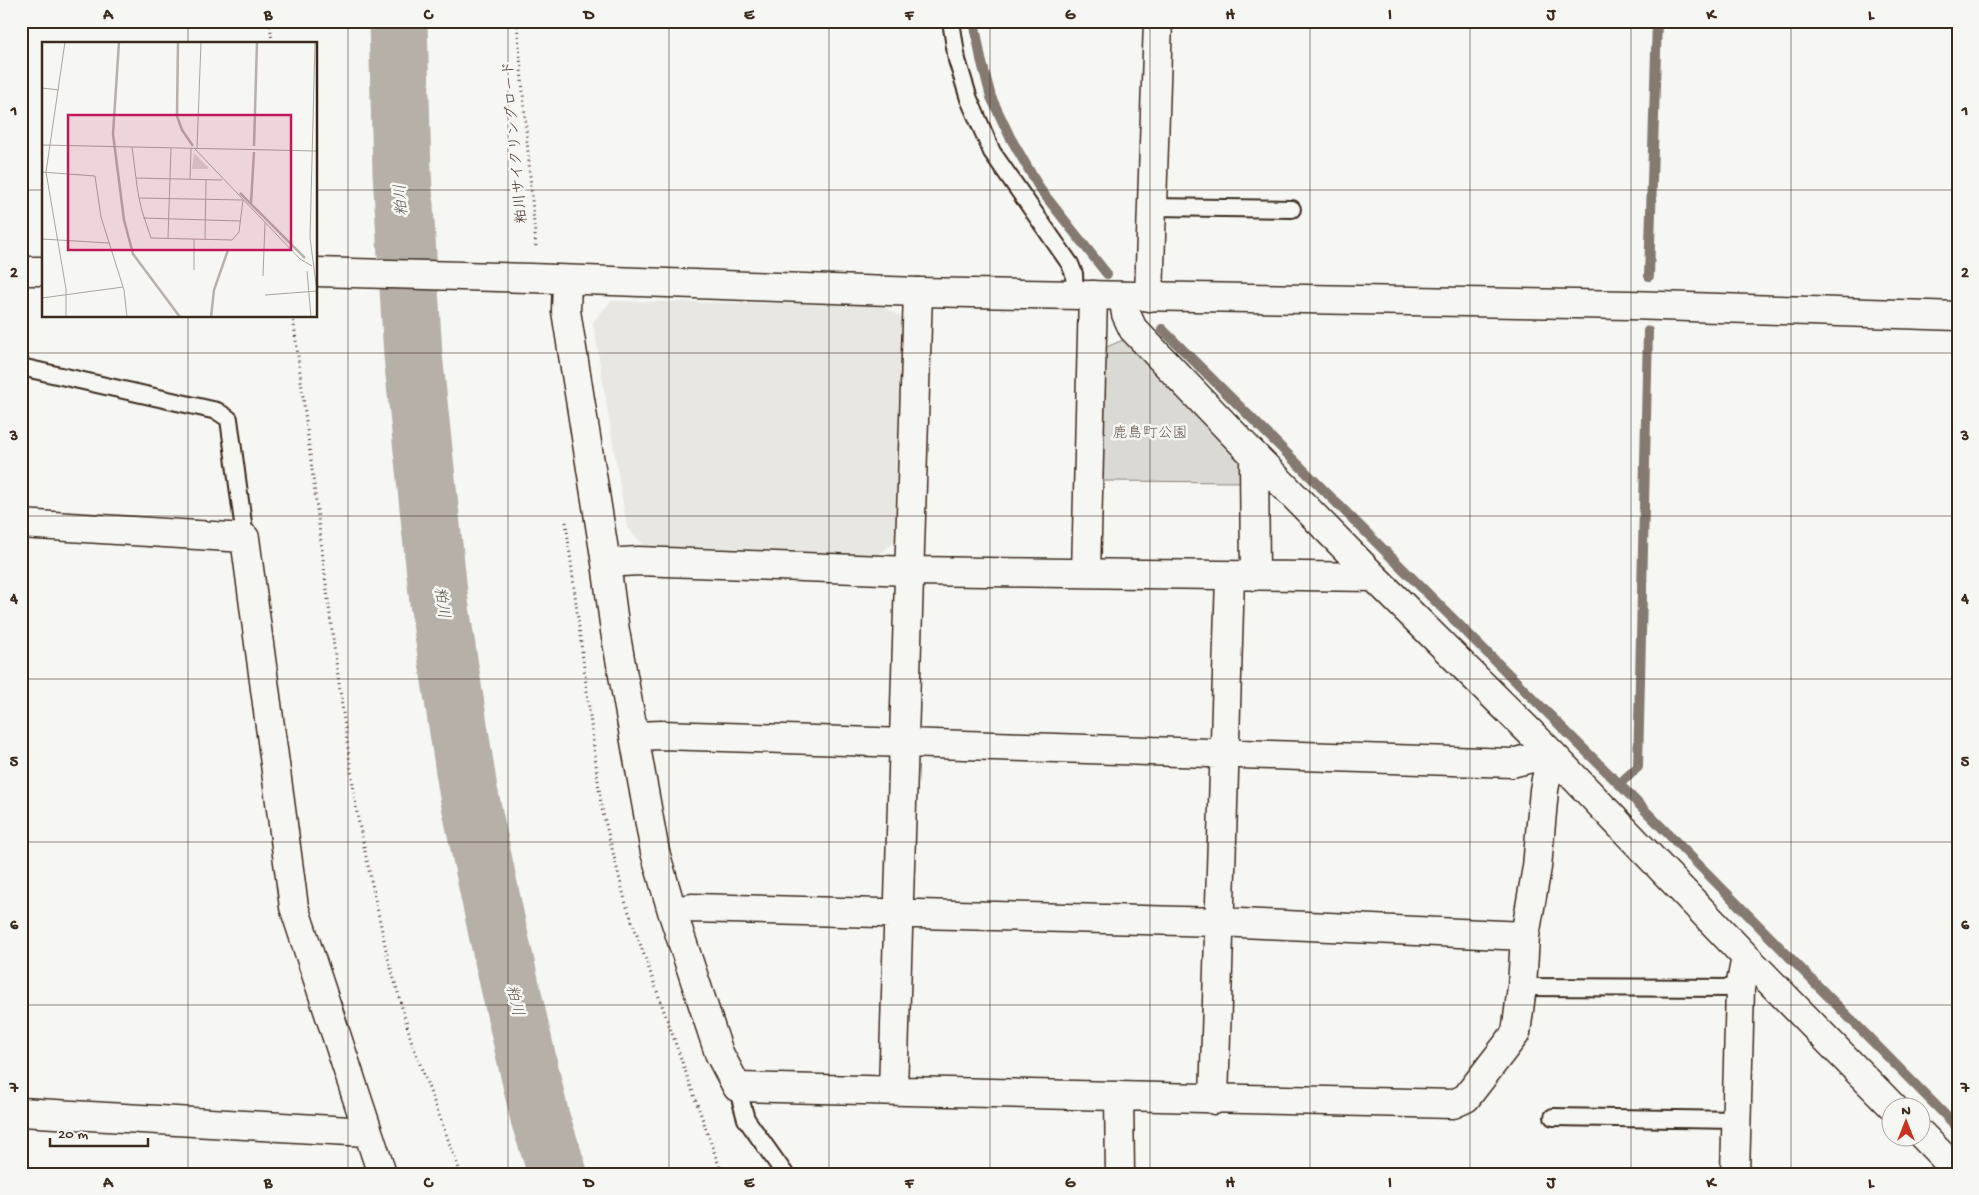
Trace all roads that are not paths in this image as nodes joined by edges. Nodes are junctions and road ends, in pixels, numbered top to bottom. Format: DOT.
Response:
graph roads {
  1 [pos="951,21"];
  2 [pos="1158,21"];
  3 [pos="1152,207"];
  4 [pos="1292,209"];
  5 [pos="21,271"];
  6 [pos="42,271"];
  7 [pos="318,272"];
  8 [pos="567,281"];
  9 [pos="918,292"];
  10 [pos="1084,295"];
  11 [pos="1136,297"];
  12 [pos="1958,316"];
  13 [pos="21,367"];
  14 [pos="1254,456"];
  15 [pos="21,524"];
  16 [pos="245,538"];
  17 [pos="606,563"];
  18 [pos="910,571"];
  19 [pos="1086,572"];
  20 [pos="1242,576"];
  21 [pos="1374,577"];
  22 [pos="634,736"];
  23 [pos="904,743"];
  24 [pos="1551,752"];
  25 [pos="1224,755"];
  26 [pos="672,911"];
  27 [pos="899,914"];
  28 [pos="1219,922"];
  29 [pos="1526,936"];
  30 [pos="1746,957"];
  31 [pos="1522,987"];
  32 [pos="1740,988"];
  33 [pos="736,1087"];
  34 [pos="893,1090"];
  35 [pos="1119,1096"];
  36 [pos="1884,1098"];
  37 [pos="1214,1100"];
  38 [pos="21,1112"];
  39 [pos="1554,1117"];
  40 [pos="1737,1120"];
  41 [pos="367,1132"];
  42 [pos="1932,1145"];
  43 [pos="1958,1172"];
  44 [pos="382,1174"];
  45 [pos="785,1174"];
  46 [pos="1120,1174"];
  47 [pos="1735,1174"];
  1 -- 10 [label="lane"];
  2 -- 3 [label="street"];
  3 -- 4 [label="lane"];
  3 -- 11 [label="street"];
  5 -- 6 [label="street"];
  7 -- 8 [label="street"];
  8 -- 9 [label="street"];
  8 -- 17 [label="street"];
  9 -- 10 [label="street"];
  9 -- 18 [label="street"];
  10 -- 11 [label="street"];
  10 -- 19 [label="street"];
  11 -- 12 [label="street"];
  11 -- 14 [label="street"];
  13 -- 16 [label="lane"];
  14 -- 20 [label="street"];
  14 -- 21 [label="street"];
  15 -- 16 [label="street"];
  16 -- 41 [label="street"];
  17 -- 18 [label="street"];
  17 -- 22 [label="street"];
  18 -- 19 [label="street"];
  18 -- 23 [label="street"];
  19 -- 20 [label="street"];
  20 -- 21 [label="street"];
  20 -- 25 [label="street"];
  21 -- 24 [label="street"];
  22 -- 23 [label="street"];
  22 -- 26 [label="street"];
  23 -- 25 [label="street"];
  23 -- 27 [label="street"];
  24 -- 25 [label="street"];
  24 -- 29 [label="street"];
  24 -- 30 [label="street"];
  25 -- 28 [label="street"];
  26 -- 27 [label="street"];
  26 -- 33 [label="street"];
  27 -- 28 [label="street"];
  27 -- 34 [label="street"];
  28 -- 29 [label="street"];
  28 -- 37 [label="street"];
  29 -- 31 [label="street"];
  30 -- 32 [label="street"];
  30 -- 36 [label="street"];
  31 -- 32 [label="lane"];
  31 -- 37 [label="street"];
  32 -- 40 [label="street"];
  33 -- 34 [label="street"];
  33 -- 45 [label="lane"];
  34 -- 35 [label="street"];
  35 -- 37 [label="street"];
  35 -- 46 [label="street"];
  38 -- 41 [label="street"];
  39 -- 40 [label="lane"];
  40 -- 47 [label="street"];
  41 -- 44 [label="street"];
  42 -- 43 [label="street"];
}
